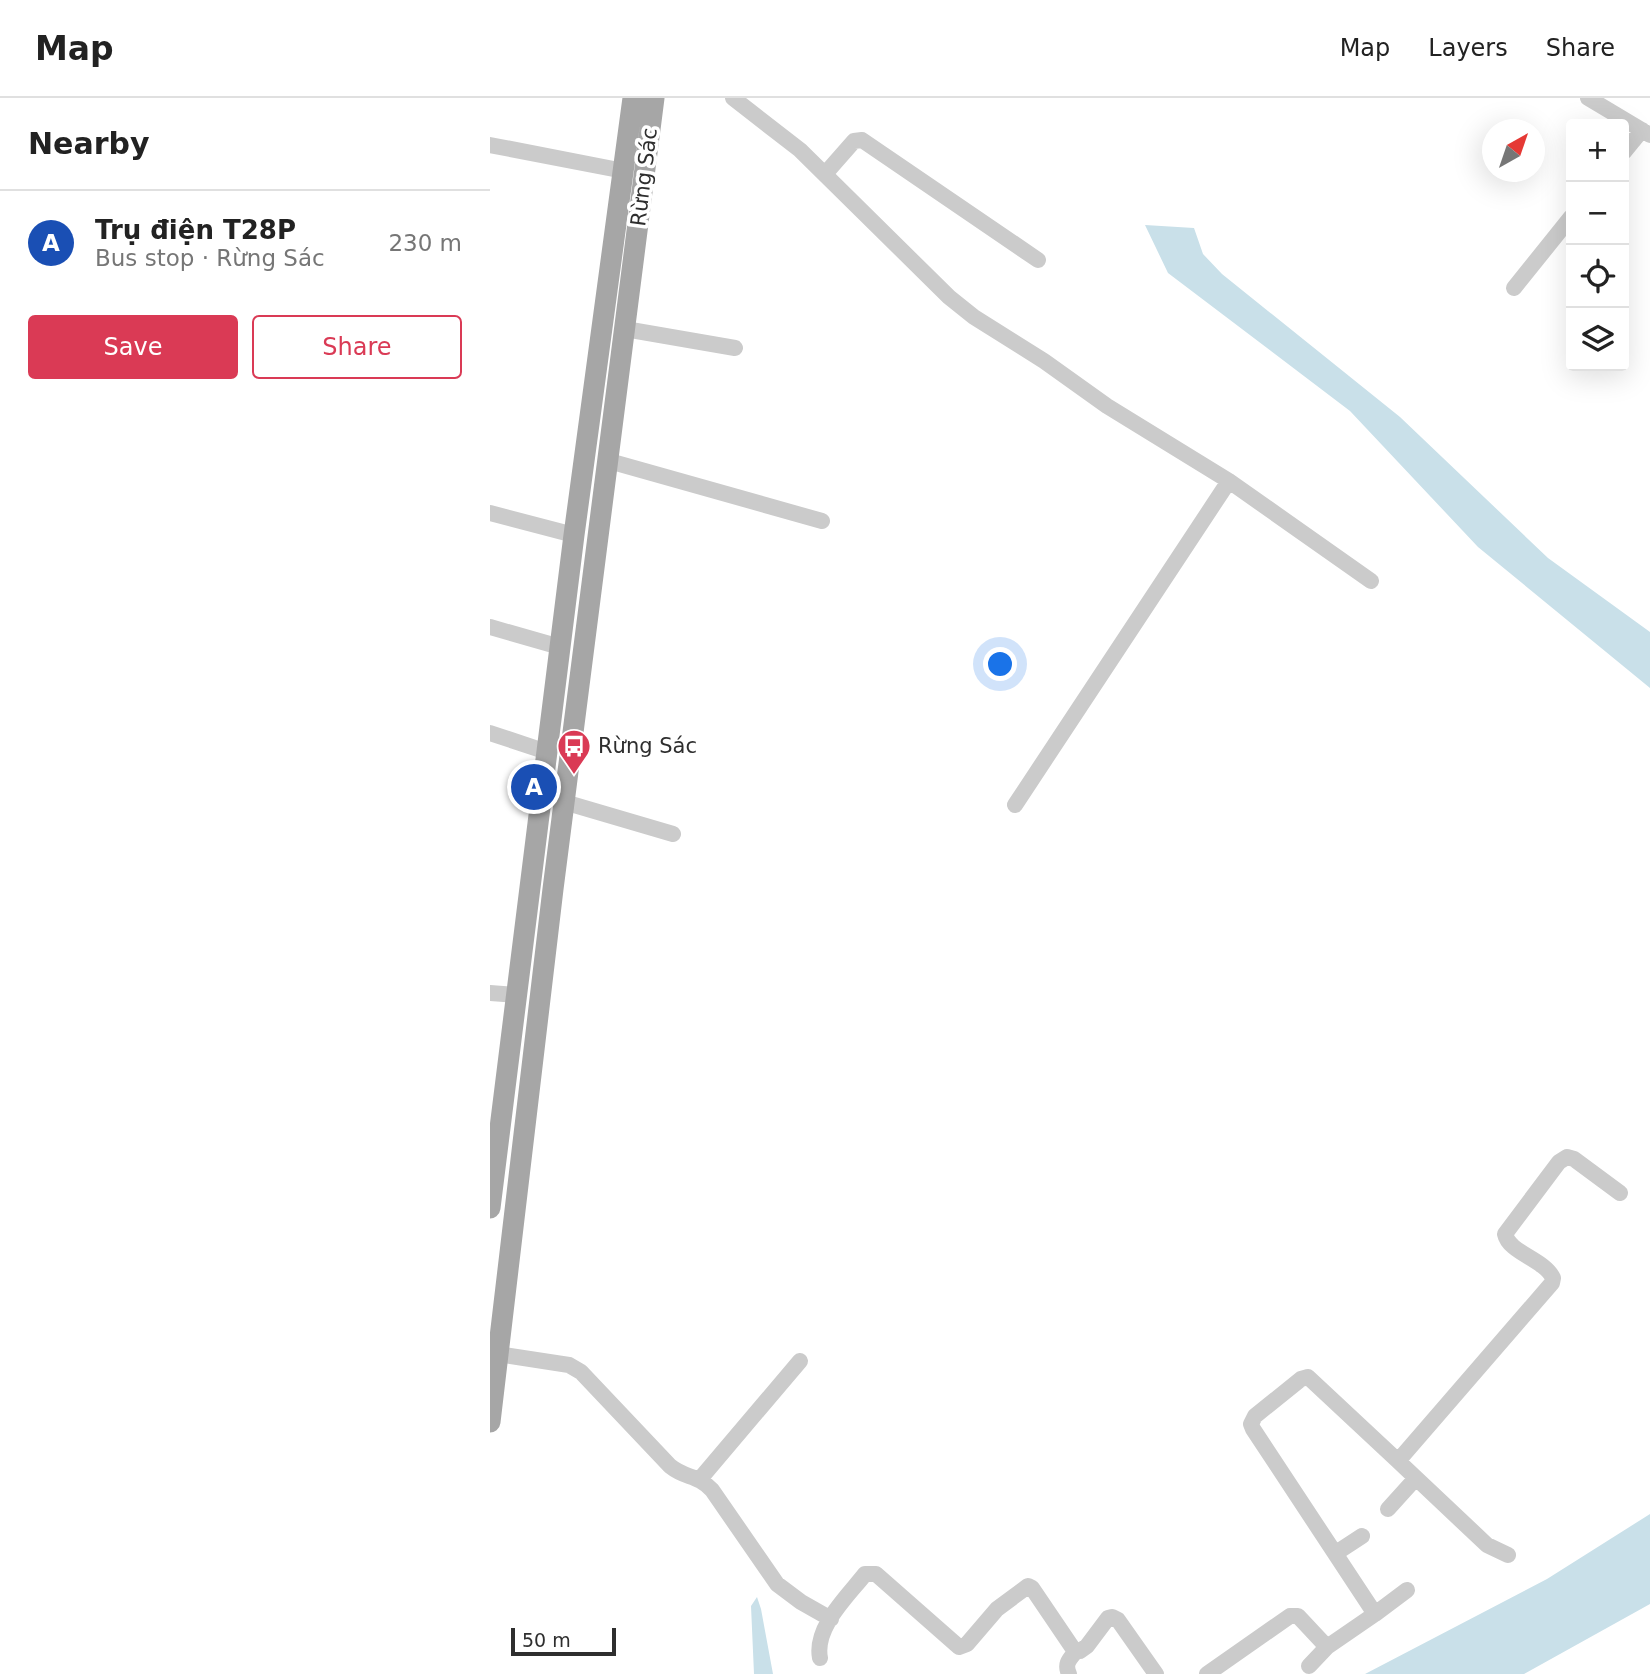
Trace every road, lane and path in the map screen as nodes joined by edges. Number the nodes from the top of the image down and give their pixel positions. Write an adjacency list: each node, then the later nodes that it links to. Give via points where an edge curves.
1 (633, 98): 8 (main road, Rừng Sác)
2 (654, 98): 12 (main road, Rừng Sác)
3 (733, 98): 9 (street, via 789,139)
4 (1588, 98): 5 (street)
5 (1646, 132): 7 (street)
6 (490, 145): 8 (street)
7 (1629, 147)
8 (624, 171): 12 (main road, Rừng Sác)
9 (824, 174): 11 (street, via 854,141 862,141); 17 (street, via 974,317)
10 (1566, 223): 13 (street)
11 (1038, 260)
12 (623, 261): 14 (main road, Rừng Sác); 20 (main road, Rừng Sác)
13 (1514, 288)
14 (625, 329): 15 (street); 16 (main road, Rừng Sác)
15 (735, 348)
16 (608, 460): 19 (street); 26 (main road, Rừng Sác)
17 (1229, 481): 21 (street); 27 (street)
18 (490, 513): 20 (street)
19 (822, 521)
20 (574, 535): 23 (main road, Rừng Sác)
21 (1371, 581)
22 (490, 627): 23 (street)
23 (560, 647): 25 (main road, Rừng Sác)
24 (490, 733): 25 (street)
25 (547, 751): 30 (main road, Rừng Sác)
26 (565, 802): 28 (street); 33 (main road, Rừng Sác)
27 (1015, 805)
28 (673, 834)
29 (490, 993): 30 (street)
30 (517, 995): 32 (main road, Rừng Sác)
31 (1620, 1193): 36 (street, via 1574,1159 1559,1162 1505,1234 1508,1242 1549,1270 1552,1283)
32 (490, 1209)
33 (498, 1354): 35 (main road, Rừng Sác); 38 (street, via 574,1367 670,1466)
34 (800, 1361): 38 (street)
35 (490, 1422)
36 (1398, 1461): 37 (street); 41 (street, via 1308,1377 1255,1416 1251,1424)
37 (1416, 1478): 39 (street); 42 (street, via 1486,1545)
38 (700, 1479): 45 (street, via 783,1590)
39 (1388, 1509)
40 (1362, 1536): 41 (street)
41 (1336, 1553): 44 (street)
42 (1508, 1555)
43 (1407, 1590): 44 (street)
44 (1375, 1614): 46 (street)
45 (831, 1619): 47 (street, via 871,1572 962,1647 997,1609 1028,1586); 48 (street, via 818,1647)
46 (1327, 1647): 49 (street); 52 (street, via 1292,1615)
47 (1077, 1650): 50 (street, via 1068,1662); 51 (street, via 1087,1646 1112,1617)
48 (820, 1658)
49 (1310, 1665)
50 (1069, 1674)
51 (1156, 1674)
52 (1208, 1674)

